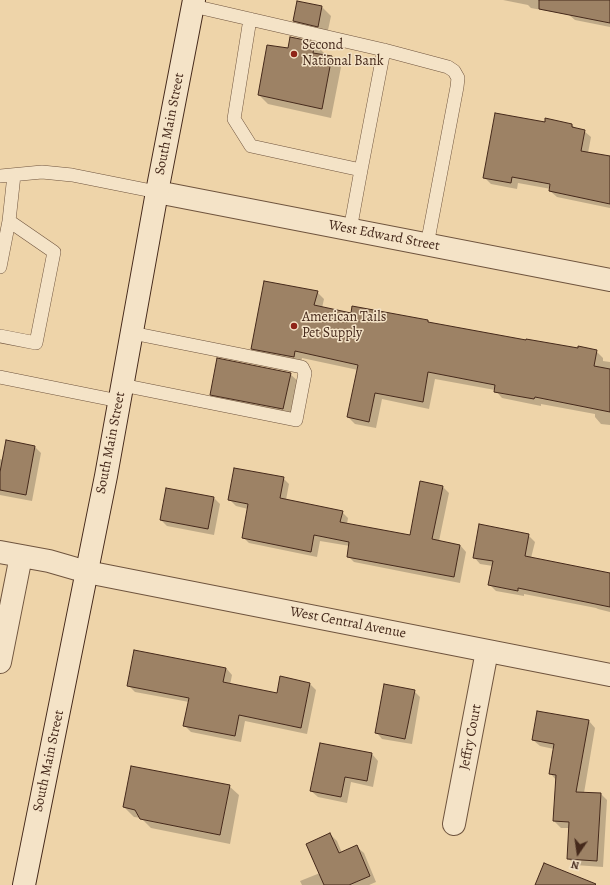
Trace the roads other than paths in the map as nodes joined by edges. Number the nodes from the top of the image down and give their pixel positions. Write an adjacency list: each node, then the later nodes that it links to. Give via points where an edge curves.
1 (193, 3): 2 (lane); 7 (street, South Main Street)
2 (250, 19): 3 (lane); 4 (lane, via 234,119 251,146)
3 (384, 50): 4 (lane); 10 (lane, via 448,67 458,78)
4 (361, 170): 9 (lane)
5 (14, 175): 6 (lane); 7 (lane, via 42,172); 8 (lane)
6 (0, 176)
7 (157, 192): 9 (street, West Edward Street); 13 (street, South Main Street)
8 (10, 220): 11 (lane); 14 (lane, via 54,252 36,343)
9 (350, 230): 10 (street, West Edward Street)
10 (427, 245): 12 (street, West Edward Street)
11 (0, 268)
12 (610, 280)
13 (132, 333): 16 (street, South Main Street); 16 (lane, via 302,367 305,373 304,381 296,420)
14 (0, 336)
15 (0, 377): 16 (lane)
16 (121, 393): 18 (street, South Main Street)
17 (10, 554): 18 (street, West Central Avenue, via 49,561); 20 (street)
18 (87, 572): 19 (street, West Central Avenue); 23 (street, South Main Street)
19 (488, 651): 21 (street, West Central Avenue); 22 (street, Jeffry Court)
20 (0, 662)
21 (610, 675)
22 (454, 824)
23 (24, 885)

